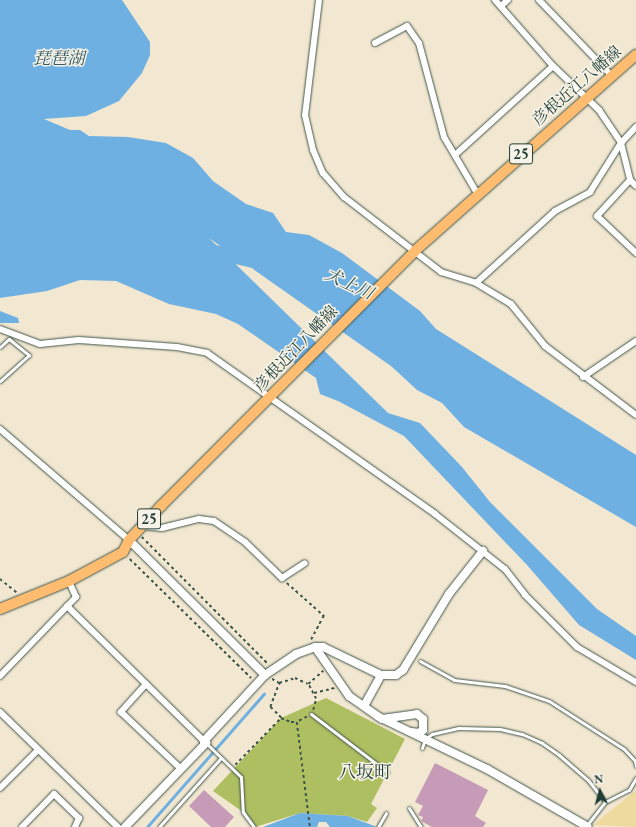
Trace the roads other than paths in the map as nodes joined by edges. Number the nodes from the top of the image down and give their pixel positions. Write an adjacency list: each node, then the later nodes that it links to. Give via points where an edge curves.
1 (319, 0): 17 (street, via 305,115 313,150 323,173 344,197)
2 (495, 0): 5 (street)
3 (508, 0): 5 (street)
4 (539, 0): 9 (street)
5 (501, 6): 8 (street)
6 (375, 43): 13 (street, via 407,26 419,43 444,136)
7 (636, 55): 9 (main road, 彦根近江八幡線 / 25)
8 (553, 66): 10 (street); 13 (street)
9 (612, 76): 10 (main road, 彦根近江八幡線 / 25)
10 (587, 97): 12 (street); 16 (main road, 彦根近江八幡線 / 25)
11 (636, 127): 12 (street)
12 (621, 143): 14 (street); 19 (street, via 590,192 555,211)
13 (455, 155): 16 (street)
14 (630, 180): 15 (street); 18 (street, via 597,216)
15 (636, 186)
16 (477, 193): 17 (main road, 彦根近江八幡線 / 25)
17 (412, 253): 19 (street, via 441,272); 25 (main road, 彦根近江八幡線 / 25)
18 (636, 253)
19 (476, 283): 23 (street, via 510,304 545,346)
20 (0, 329): 25 (street, via 40,344 79,340 177,347 207,353)
21 (636, 341): 23 (street)
22 (0, 347): 24 (lane, via 9,339 29,355)
23 (583, 377): 26 (street)
24 (0, 381)
25 (272, 395): 28 (main road, 彦根近江八幡線 / 25); 30 (street)
26 (635, 413)
27 (0, 429): 29 (street)
28 (140, 529): 29 (main road, 彦根近江八幡線 / 25); 31 (street, via 162,528 199,519 214,520 246,542 282,578)
29 (129, 540): 32 (main road, 彦根近江八幡線 / 25, via 123,552); 38 (street)
30 (482, 551): 37 (street, via 449,594 403,670 390,676); 40 (street, via 505,569 525,595 577,647)
31 (305, 563)
32 (69, 581): 33 (street, via 76,597); 34 (main road)
33 (67, 606): 39 (street); 41 (street)
34 (0, 609)
35 (311, 647): 37 (street, via 323,647); 38 (street); 42 (street, via 349,696)
36 (420, 661): 52 (lane, via 454,680 505,686 549,701 624,750 635,761)
37 (381, 674): 42 (street)
38 (265, 675): 48 (street)
39 (0, 676)
40 (636, 682)
41 (146, 684): 48 (street); 53 (street, via 121,712)
42 (364, 706): 45 (street)
43 (0, 712): 50 (street)
44 (311, 714): 54 (lane)
45 (382, 719): 46 (street); 46 (street, via 417,714 422,719 423,730 419,733)
46 (410, 732): 47 (street)
47 (425, 739): 49 (lane); 57 (lane, via 432,734 459,728 500,729 522,734 542,743 559,755 588,780); 68 (street, via 487,769)
48 (205, 742): 51 (lane); 53 (street)
49 (422, 748)
50 (38, 750): 56 (street); 62 (street)
51 (221, 758): 64 (lane); 65 (lane, via 241,777 243,812)
52 (636, 766)
53 (181, 769): 63 (street)
54 (387, 772)
55 (636, 778): 57 (lane, via 629,790)
56 (0, 788)
57 (605, 802): 68 (lane, via 594,813)
58 (409, 808): 67 (lane)
59 (386, 813): 66 (lane)
60 (22, 827): 61 (street, via 54,794 79,818)
61 (75, 827)
62 (118, 827)
63 (125, 827)
64 (159, 827)
65 (254, 827)
66 (378, 827)
67 (421, 827)
68 (587, 827)

